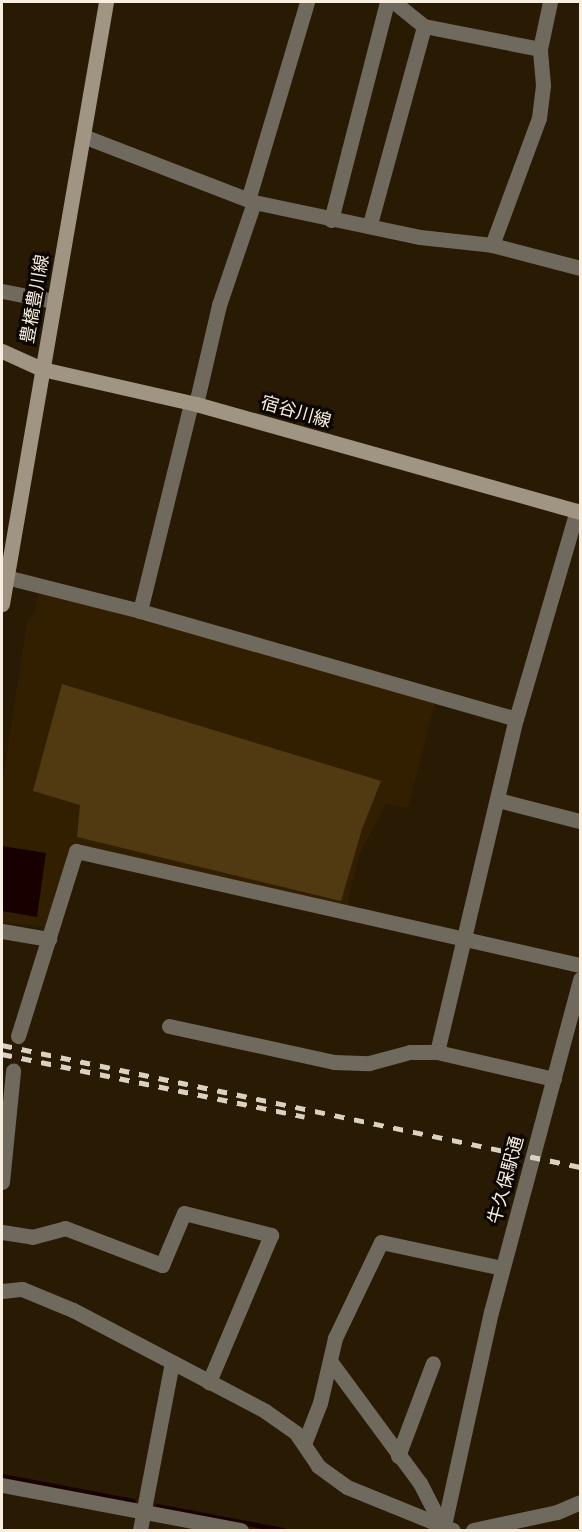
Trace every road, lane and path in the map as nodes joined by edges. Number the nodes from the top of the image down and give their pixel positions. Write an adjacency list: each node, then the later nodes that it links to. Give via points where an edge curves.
1 (106, 2): 8 (main road, 豊橋豊川線)
2 (307, 2): 9 (street)
3 (387, 2): 10 (street)
4 (393, 2): 6 (street)
5 (549, 2): 7 (street)
6 (424, 26): 7 (street); 11 (street)
7 (540, 49): 12 (street, via 543,85 539,118)
8 (83, 136): 9 (street); 15 (main road, 豊橋豊川線)
9 (251, 201): 10 (street); 18 (street)
10 (331, 220): 11 (street)
11 (369, 224): 12 (street, via 420,237)
12 (492, 245): 13 (street)
13 (580, 268)
14 (2, 291): 15 (street)
15 (54, 301): 17 (main road, 豊橋豊川線)
16 (2, 351): 17 (main road, 宿谷川線)
17 (42, 369): 18 (main road, 宿谷川線); 20 (main road, 豊橋豊川線)
18 (193, 404): 19 (main road, 宿谷川線); 22 (street)
19 (579, 512): 23 (street)
20 (4, 577): 21 (main road, 豊橋豊川線); 22 (street)
21 (2, 604)
22 (140, 611): 23 (street)
23 (516, 719): 24 (street)
24 (498, 800): 25 (street); 27 (street)
25 (580, 821)
26 (2, 931): 28 (street)
27 (463, 938): 28 (street, via 76,851); 29 (street); 33 (street)
28 (49, 939): 32 (street)
29 (580, 965)
30 (580, 979): 35 (street, 牛久保駅通)
31 (169, 1026): 33 (street, via 333,1062 369,1063 410,1052)
32 (18, 1036)
33 (438, 1052): 35 (street)
34 (14, 1071): 36 (street)
35 (554, 1079): 38 (street, 牛久保駅通)
36 (2, 1182)
37 (2, 1232): 43 (street, via 32,1237 65,1228 162,1265 184,1213 271,1235)
38 (502, 1268): 40 (street, via 381,1242 335,1338); 51 (street, 牛久保駅通, via 472,1391)
39 (2, 1291): 41 (street, via 21,1289 74,1310)
40 (330, 1361): 44 (street); 45 (street)
41 (172, 1362): 43 (street); 48 (street)
42 (433, 1363): 45 (street)
43 (209, 1382): 44 (street, via 265,1411 296,1433)
44 (304, 1444): 51 (street, via 322,1470 347,1487 418,1514)
45 (398, 1455): 51 (street, via 420,1483)
46 (2, 1485): 48 (street)
47 (580, 1502): 52 (street, via 557,1512)
48 (143, 1512): 49 (street); 50 (street)
49 (140, 1530)
50 (241, 1530)
51 (446, 1530)
52 (473, 1530)

